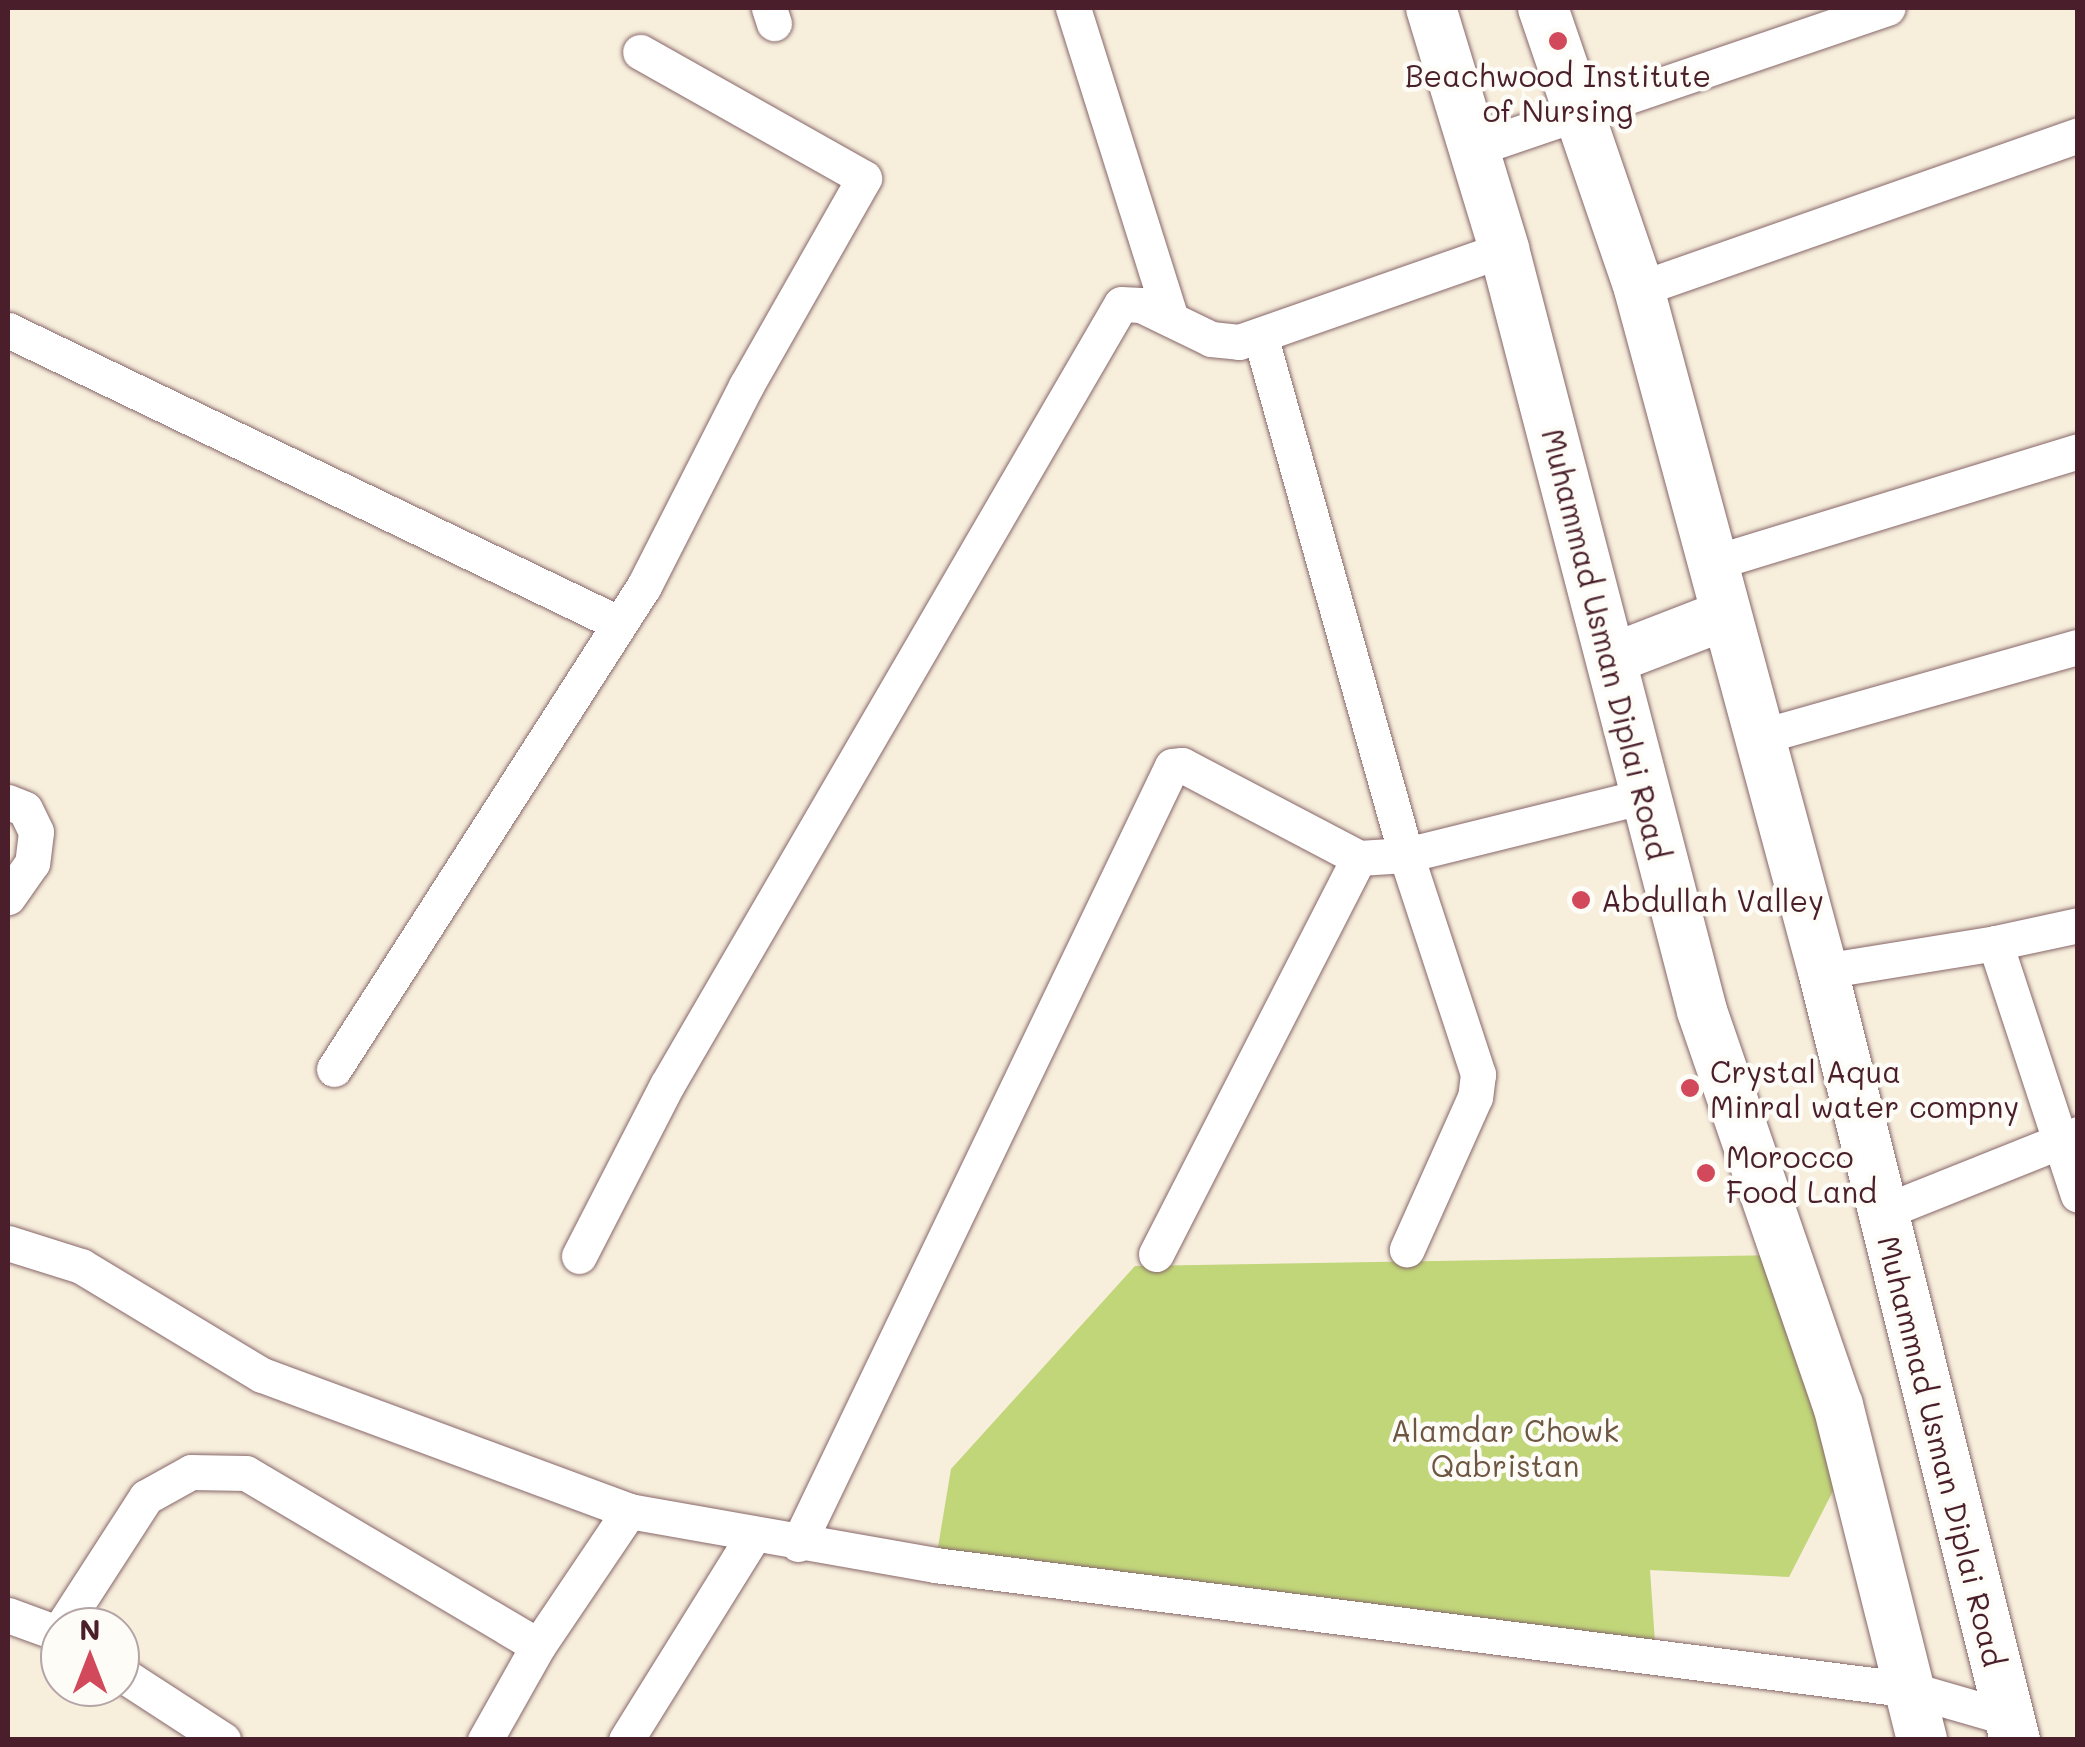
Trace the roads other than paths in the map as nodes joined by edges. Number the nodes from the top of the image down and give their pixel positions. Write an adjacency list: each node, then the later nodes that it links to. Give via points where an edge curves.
1 (1073, 8): 12 (street)
2 (1431, 8): 9 (street, Muhammad Usman Diplai Road)
3 (1543, 8): 7 (street, Muhammad Usman Diplai Road)
4 (1888, 8): 5 (street)
5 (1849, 14): 7 (street)
6 (640, 52): 18 (street, via 864,178)
7 (1576, 115): 9 (street); 11 (street, Muhammad Usman Diplai Road)
8 (2078, 135): 11 (street)
9 (1473, 149): 10 (street, Muhammad Usman Diplai Road)
10 (1504, 249): 14 (street); 20 (street, Muhammad Usman Diplai Road)
11 (1639, 289): 16 (street, Muhammad Usman Diplai Road)
12 (1170, 319): 14 (street, via 1226,344); 37 (street, via 1121,304 1110,316 667,1085)
13 (8, 330): 18 (street)
14 (1260, 335): 24 (street)
15 (2078, 451): 16 (street)
16 (1709, 564): 17 (street, Muhammad Usman Diplai Road)
17 (1723, 616): 20 (street); 21 (street, Muhammad Usman Diplai Road)
18 (618, 623): 30 (street)
19 (2078, 647): 21 (street)
20 (1614, 658): 22 (street, Muhammad Usman Diplai Road)
21 (1759, 737): 29 (street, Muhammad Usman Diplai Road)
22 (1644, 796): 24 (street); 46 (street, Muhammad Usman Diplai Road, via 1702,1011 1838,1405)
23 (8, 802): 26 (street, via 25,808 36,832 32,862)
24 (1406, 855): 25 (street); 35 (street, via 1478,1074 1475,1098)
25 (1359, 858): 36 (street); 40 (street, via 1182,765 1167,772)
26 (8, 897)
27 (2078, 925): 28 (street)
28 (1995, 943): 29 (street); 31 (street)
29 (1823, 970): 33 (street, Muhammad Usman Diplai Road)
30 (334, 1069)
31 (2070, 1136): 32 (street); 33 (street)
32 (2078, 1194)
33 (1882, 1212): 47 (street, Muhammad Usman Diplai Road)
34 (8, 1243): 38 (street, via 82,1266 262,1375)
35 (1407, 1249)
36 (1156, 1254)
37 (579, 1256)
38 (629, 1511): 39 (street); 44 (street)
39 (753, 1536): 40 (street); 50 (street)
40 (798, 1544): 46 (street)
41 (75, 1607): 44 (street, via 146,1497 191,1472 246,1473)
42 (8, 1616): 43 (street)
43 (40, 1625)
44 (538, 1646): 49 (street)
45 (140, 1686): 48 (street)
46 (1912, 1690): 47 (street); 51 (street, Muhammad Usman Diplai Road)
47 (2012, 1729)
48 (223, 1740)
49 (486, 1740)
50 (626, 1740)
51 (1922, 1740)

